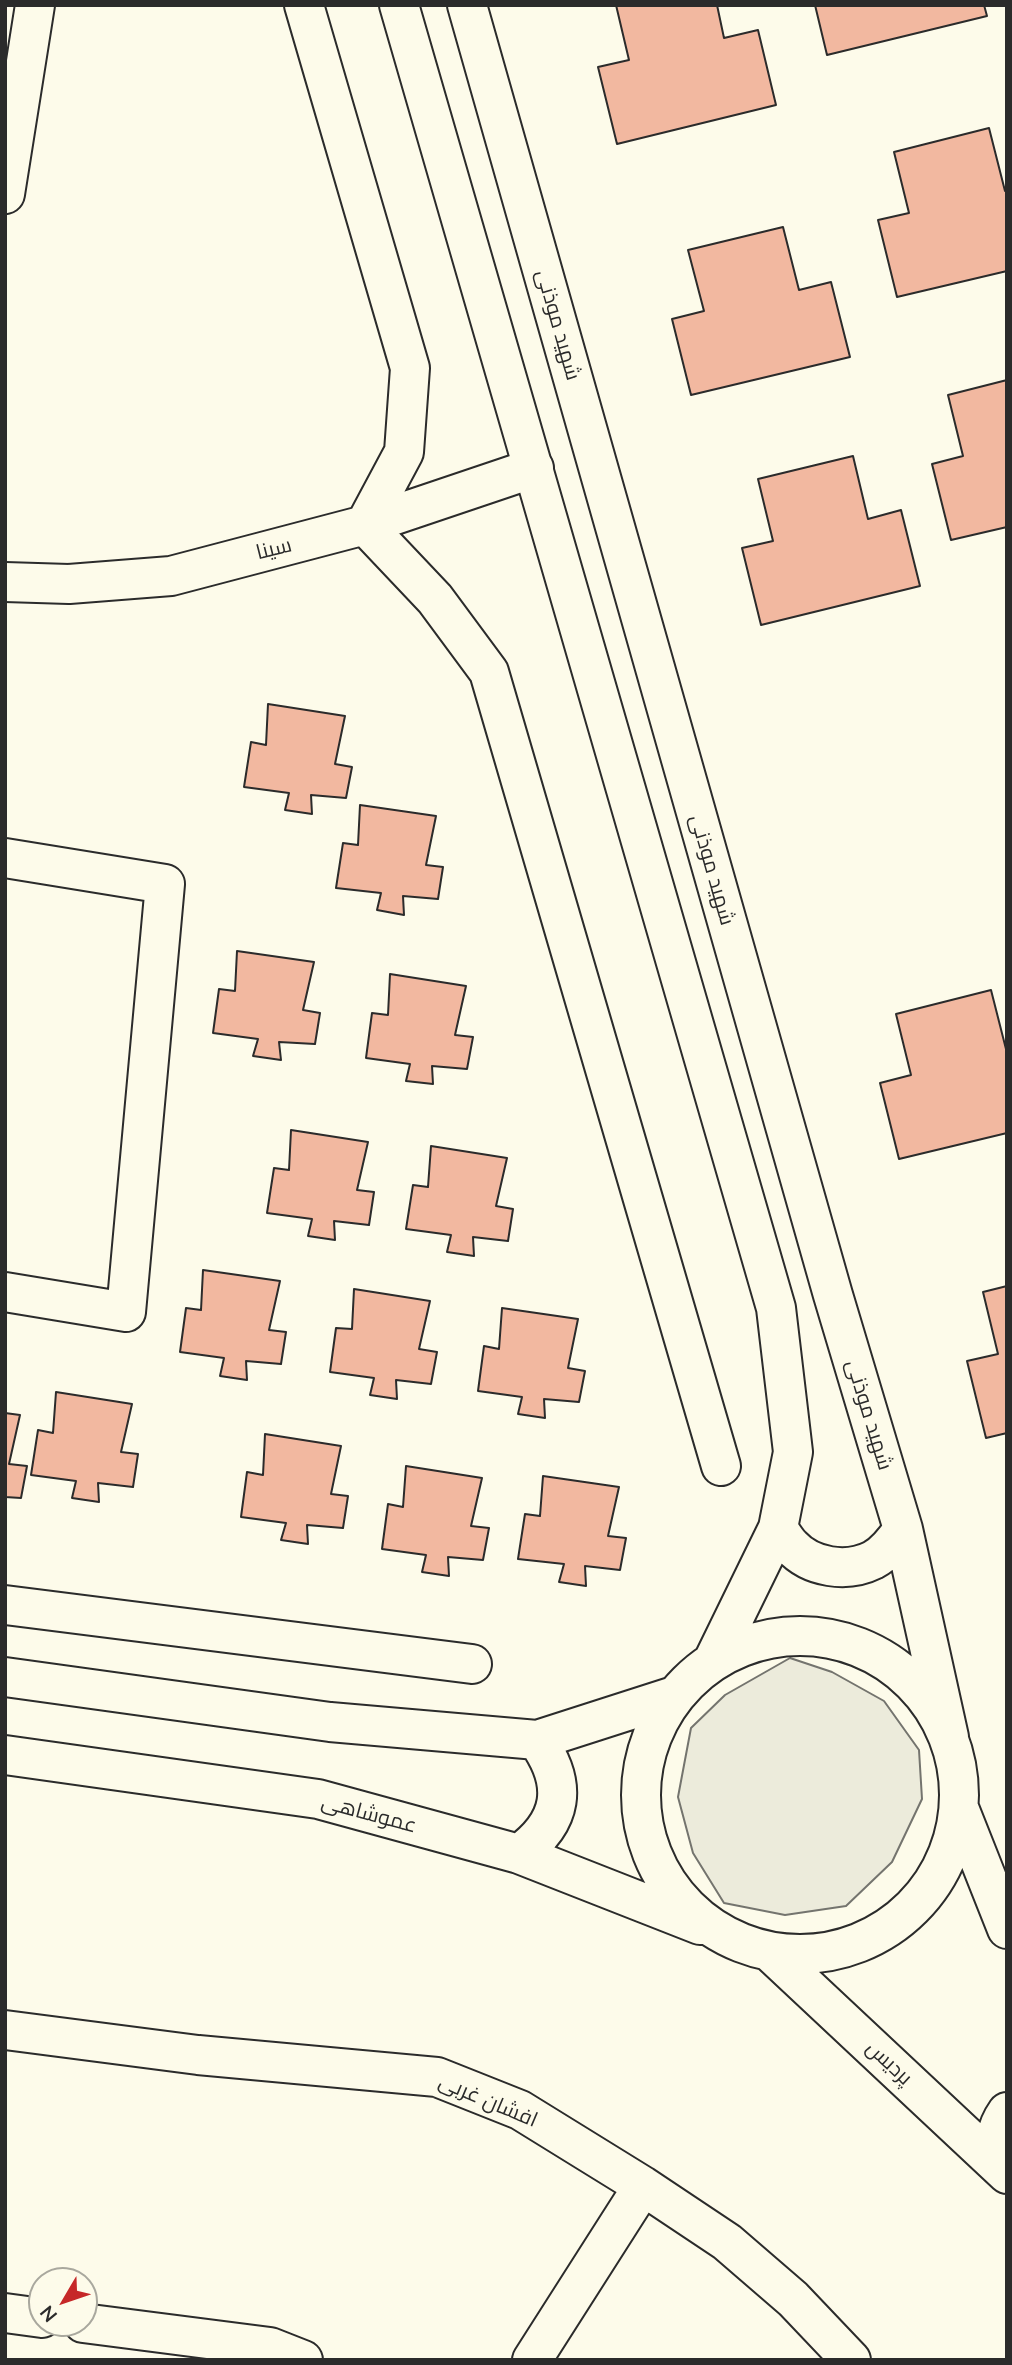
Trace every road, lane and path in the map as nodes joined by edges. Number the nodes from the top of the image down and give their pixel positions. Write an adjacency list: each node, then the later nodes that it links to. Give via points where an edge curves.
1 (35, 5): 5 (main road)
2 (304, 5): 7 (main road, via 411,368 404,452)
3 (399, 5): 6 (main road)
4 (467, 5): 13 (main road, شهید موذنی, via 833,1295)
5 (5, 194)
6 (534, 468): 7 (main road, سینا); 12 (main road, via 776,1308 793,1452)
7 (365, 525): 8 (main road, سینا, via 171,576 69,584); 11 (main road, via 435,599 489,672)
8 (5, 582)
9 (5, 858): 10 (main road, via 165,884 126,1312)
10 (5, 1292)
11 (721, 1466)
12 (778, 1528): 13 (main road, via 809,1560 830,1567 852,1567 873,1560); 15 (main road)
13 (904, 1529): 19 (main road, شهید موذنی)
14 (5, 1605): 16 (main road)
15 (714, 1659): 18 (main road); 19 (main road, via 757,1640 804,1635 850,1643 891,1664 926,1696)
16 (472, 1664)
17 (5, 1676): 20 (main road, via 330,1722)
18 (674, 1696): 20 (main road); 25 (main road, via 648,1743 642,1810 650,1850 677,1897)
19 (949, 1737): 22 (main road, via 958,1772)
20 (537, 1740): 23 (main road, via 550,1758 556,1802 550,1823)
21 (5, 1755): 23 (main road, عموشاهی, via 318,1800)
22 (959, 1808): 24 (main road); 26 (main road, via 946,1860 917,1904 874,1937 824,1954)
23 (519, 1854): 25 (main road, عموشاهی)
24 (1007, 1929)
25 (719, 1933): 26 (main road, عموشاهی)
26 (770, 1952): 29 (main road, پردیس)
27 (5, 2030): 30 (main road, افشان غربی, via 198,2055 438,2077 520,2110)
28 (1007, 2112): 29 (main road, via 994,2146)
29 (1002, 2169)
30 (643, 2186): 35 (main road); 36 (main road, افشان غربی, via 727,2242 793,2299)
31 (5, 2313): 32 (main road)
32 (28, 2316)
33 (98, 2325): 34 (main road, via 270,2347)
34 (303, 2360)
35 (532, 2360)
36 (851, 2360)

